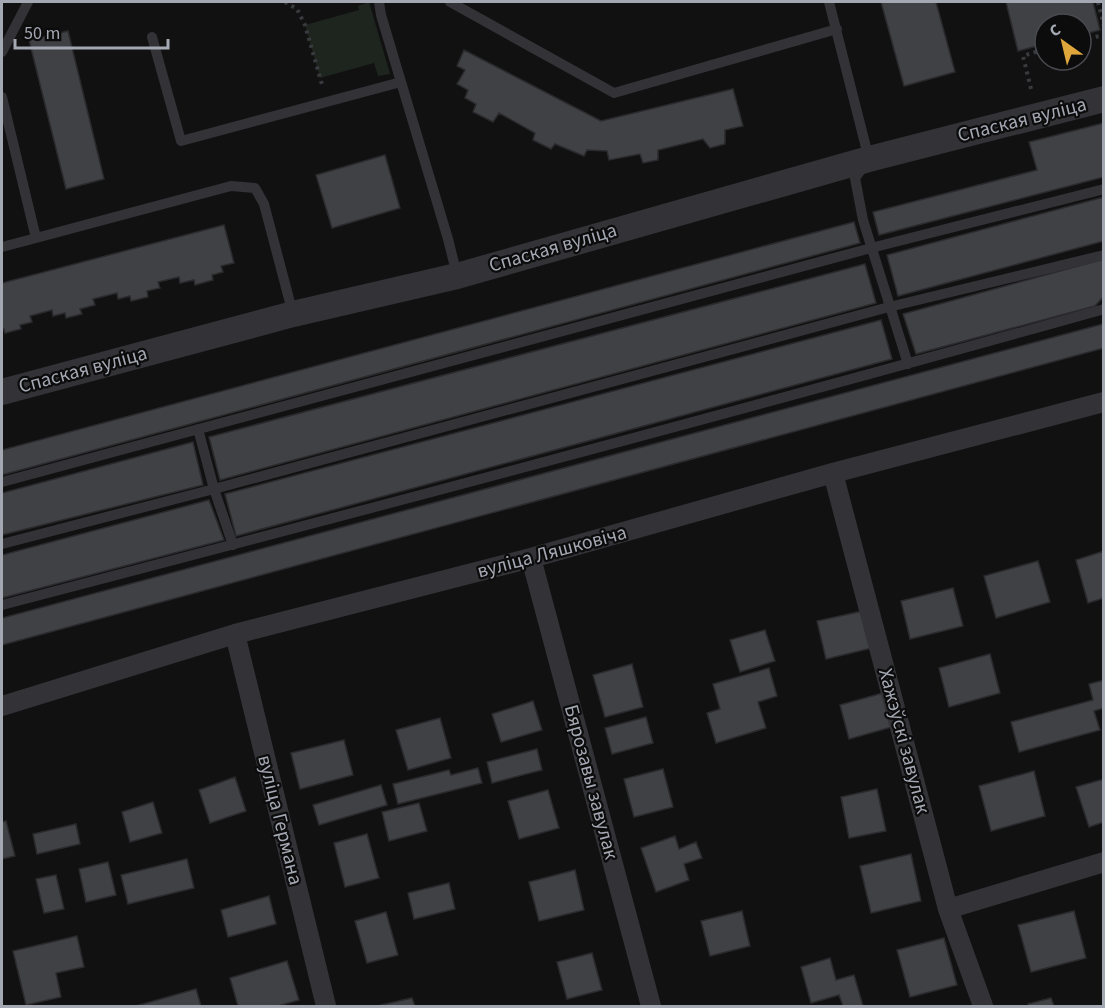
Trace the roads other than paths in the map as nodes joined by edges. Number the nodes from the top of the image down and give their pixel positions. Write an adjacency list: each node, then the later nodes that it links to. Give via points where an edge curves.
1 (28, 2): 7 (lane)
2 (379, 2): 8 (lane)
3 (450, 2): 5 (lane, via 614,93)
4 (829, 2): 5 (lane)
5 (837, 29): 11 (lane)
6 (152, 37): 8 (lane, via 182,141)
7 (2, 51)
8 (401, 82): 17 (lane)
9 (2, 97): 13 (lane)
10 (1104, 99): 11 (street, Спаская вуліца)
11 (870, 159): 15 (lane, via 855,178); 17 (street, Спаская вуліца)
12 (1104, 189): 15 (lane)
13 (36, 238): 14 (lane); 20 (lane, via 231,186 255,188 264,204)
14 (2, 247)
15 (871, 248): 18 (lane); 24 (lane)
16 (1104, 255): 18 (lane)
17 (457, 276): 20 (street, Спаская вуліца)
18 (889, 307): 21 (lane); 27 (lane)
19 (1104, 309): 21 (lane)
20 (293, 314): 22 (street, Спаская вуліца)
21 (908, 364): 29 (lane)
22 (2, 392)
23 (1104, 402): 25 (street, вуліца Ляшковіча)
24 (198, 429): 26 (lane); 27 (lane)
25 (833, 474): 30 (street, вуліца Ляшковіча); 35 (street, Хажэўскі завулак)
26 (2, 483)
27 (214, 489): 28 (lane); 29 (lane)
28 (2, 544)
29 (232, 545): 31 (lane)
30 (531, 558): 32 (street, вуліца Ляшковіча); 37 (street, Бярозавы завулак)
31 (2, 605)
32 (235, 634): 33 (street, вуліца Ляшковіча); 36 (street, вуліца Германа)
33 (2, 706)
34 (1104, 862): 35 (street)
35 (948, 909): 38 (street, Хажэўскі завулак)
36 (326, 1006)
37 (651, 1006)
38 (983, 1006)

